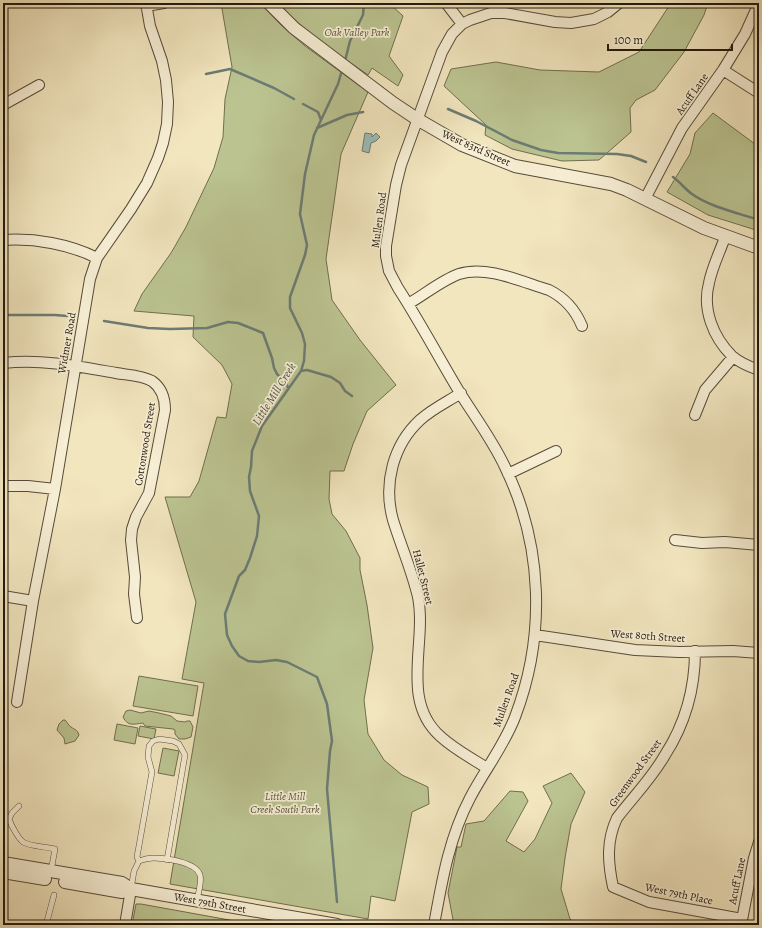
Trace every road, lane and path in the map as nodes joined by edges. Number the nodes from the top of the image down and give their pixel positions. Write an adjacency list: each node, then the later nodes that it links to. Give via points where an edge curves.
1 (164, 3): 6 (street)
2 (269, 3): 12 (street, West 83rd Street, via 294,28)
3 (446, 3): 7 (street)
4 (619, 3): 7 (street, Mullen Road, via 601,16 578,23 491,13)
5 (759, 3): 8 (street, Acuff Lane)
6 (146, 4): 17 (street, Widmer Road, via 166,80 167,124 158,158 143,190)
7 (462, 24): 12 (street, Mullen Road, via 446,44)
8 (724, 70): 10 (street); 13 (street, Acuff Lane, via 682,128)
9 (39, 85): 11 (street)
10 (759, 93)
11 (3, 105)
12 (417, 119): 13 (street, West 83rd Street, via 462,144 515,166 611,184); 18 (street, Mullen Road, via 396,185 386,246 389,271)
13 (645, 199): 14 (street, West 83rd Street)
14 (725, 236): 16 (street, West 83rd Street); 20 (street, via 708,284 707,302 714,330)
15 (3, 240): 17 (street, via 51,243)
16 (759, 248)
17 (97, 258): 22 (street, Widmer Road, via 90,279)
18 (408, 304): 19 (street, via 458,275 484,271 559,295 570,305); 24 (street, Mullen Road)
19 (582, 326)
20 (733, 357): 23 (street); 25 (street, via 705,390)
21 (3, 363): 22 (street, via 38,361)
22 (75, 365): 29 (street, Widmer Road); 34 (street, Cottonwood Street, via 152,381 160,389 165,401 149,493 136,517 132,535 134,603)
23 (759, 370)
24 (461, 393): 27 (street, Mullen Road); 39 (street, Hallet Street, via 427,414 408,433 395,457 389,492 390,508 418,598 420,622 417,678 420,703 425,716 439,735)
25 (695, 415)
26 (556, 451): 27 (street)
27 (508, 474): 35 (street, Mullen Road, via 524,518 531,548 536,578)
28 (3, 486): 29 (street)
29 (55, 489): 33 (street, Widmer Road)
30 (675, 540): 31 (street)
31 (759, 545)
32 (3, 596): 33 (street)
33 (33, 601): 38 (street, Widmer Road)
34 (137, 618)
35 (535, 635): 36 (street, West 80th Street, via 635,650); 39 (street, Mullen Road, via 525,690 502,744)
36 (695, 651): 37 (street, West 80th Street); 47 (street, Greenwood Street, via 692,686 677,734 665,755 612,828 609,841 609,869)
37 (759, 653)
38 (17, 702)
39 (487, 768): 55 (street, Mullen Road, via 457,827 449,851)
40 (20, 806): 46 (lane, via 10,816 11,824 22,842 55,849)
41 (759, 842): 51 (street, Acuff Lane)
42 (167, 860): 43 (lane, via 154,858); 43 (lane, via 185,754 173,740 159,739 153,741 148,751 152,772 137,857); 50 (lane, via 187,864 200,875)
43 (139, 861): 48 (lane)
44 (3, 863): 46 (street, West 79th Street)
45 (3, 872): 48 (street, West 79th Street, via 122,892)
46 (51, 872): 48 (street, West 79th Street, via 122,883)
47 (614, 887): 51 (street, West 79th Place, via 649,902)
48 (131, 889): 50 (street, West 79th Street); 53 (street)
49 (54, 895): 52 (lane)
50 (197, 900): 54 (street, West 79th Street)
51 (741, 922)
52 (46, 925)
53 (125, 925)
54 (336, 925)
55 (434, 925)

